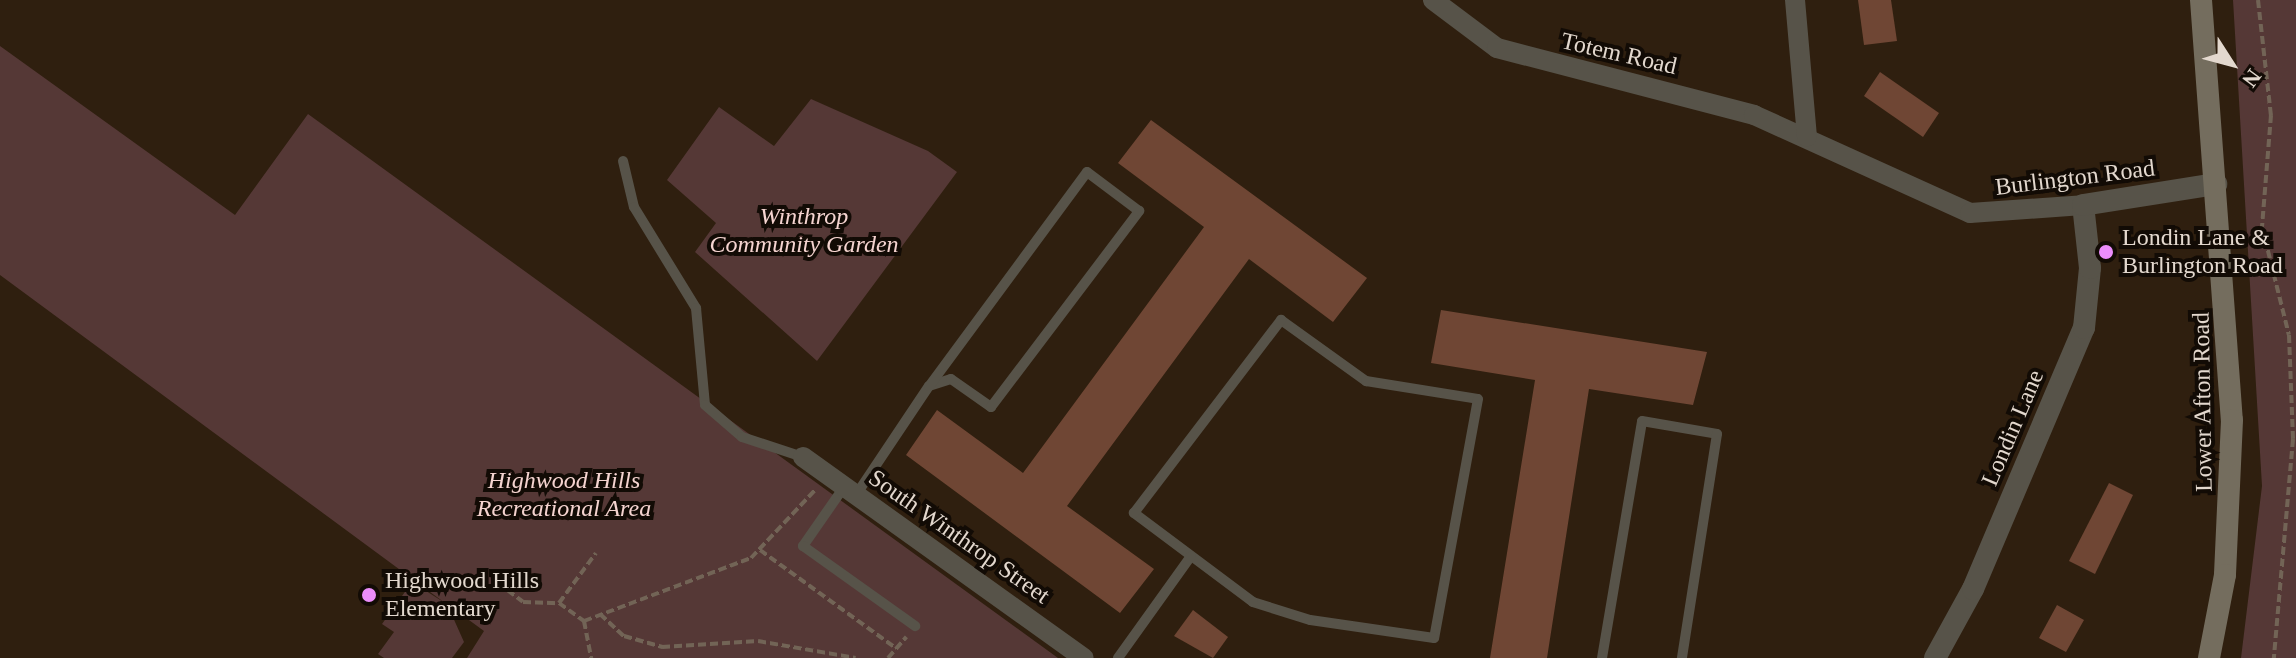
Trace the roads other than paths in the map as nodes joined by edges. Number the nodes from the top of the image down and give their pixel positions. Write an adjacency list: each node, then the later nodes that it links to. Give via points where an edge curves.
1 (1433, 0): 4 (street, Totem Road, via 1497,48 1704,100)
2 (1795, 0): 4 (street)
3 (2201, 0): 6 (main road, Lower Afton Road)
4 (1807, 136): 7 (street, Burlington Road, via 1904,189 1970,213)
5 (623, 161): 9 (lane, via 634,207 696,308 705,405 742,437)
6 (2216, 184): 7 (street, Burlington Road); 18 (main road, Lower Afton Road, via 2230,323 2233,486)
7 (2083, 205): 17 (street, Londin Lane, via 2090,268 2084,328 1973,589)
8 (929, 386): 8 (lane, via 951,379 991,407 1139,211 1087,172); 10 (lane)
9 (803, 457): 10 (street, South Winthrop Street)
10 (843, 486): 12 (lane, via 803,546); 13 (street, South Winthrop Street)
11 (1191, 556): 11 (lane, via 1134,513 1281,320 1366,381 1478,399 1434,638 1310,620 1253,602); 14 (lane)
12 (915, 626)
13 (1084, 658)
14 (1118, 658)
15 (1602, 658): 16 (lane, via 1642,421 1717,434)
16 (1682, 658)
17 (1935, 658)
18 (2209, 658)

